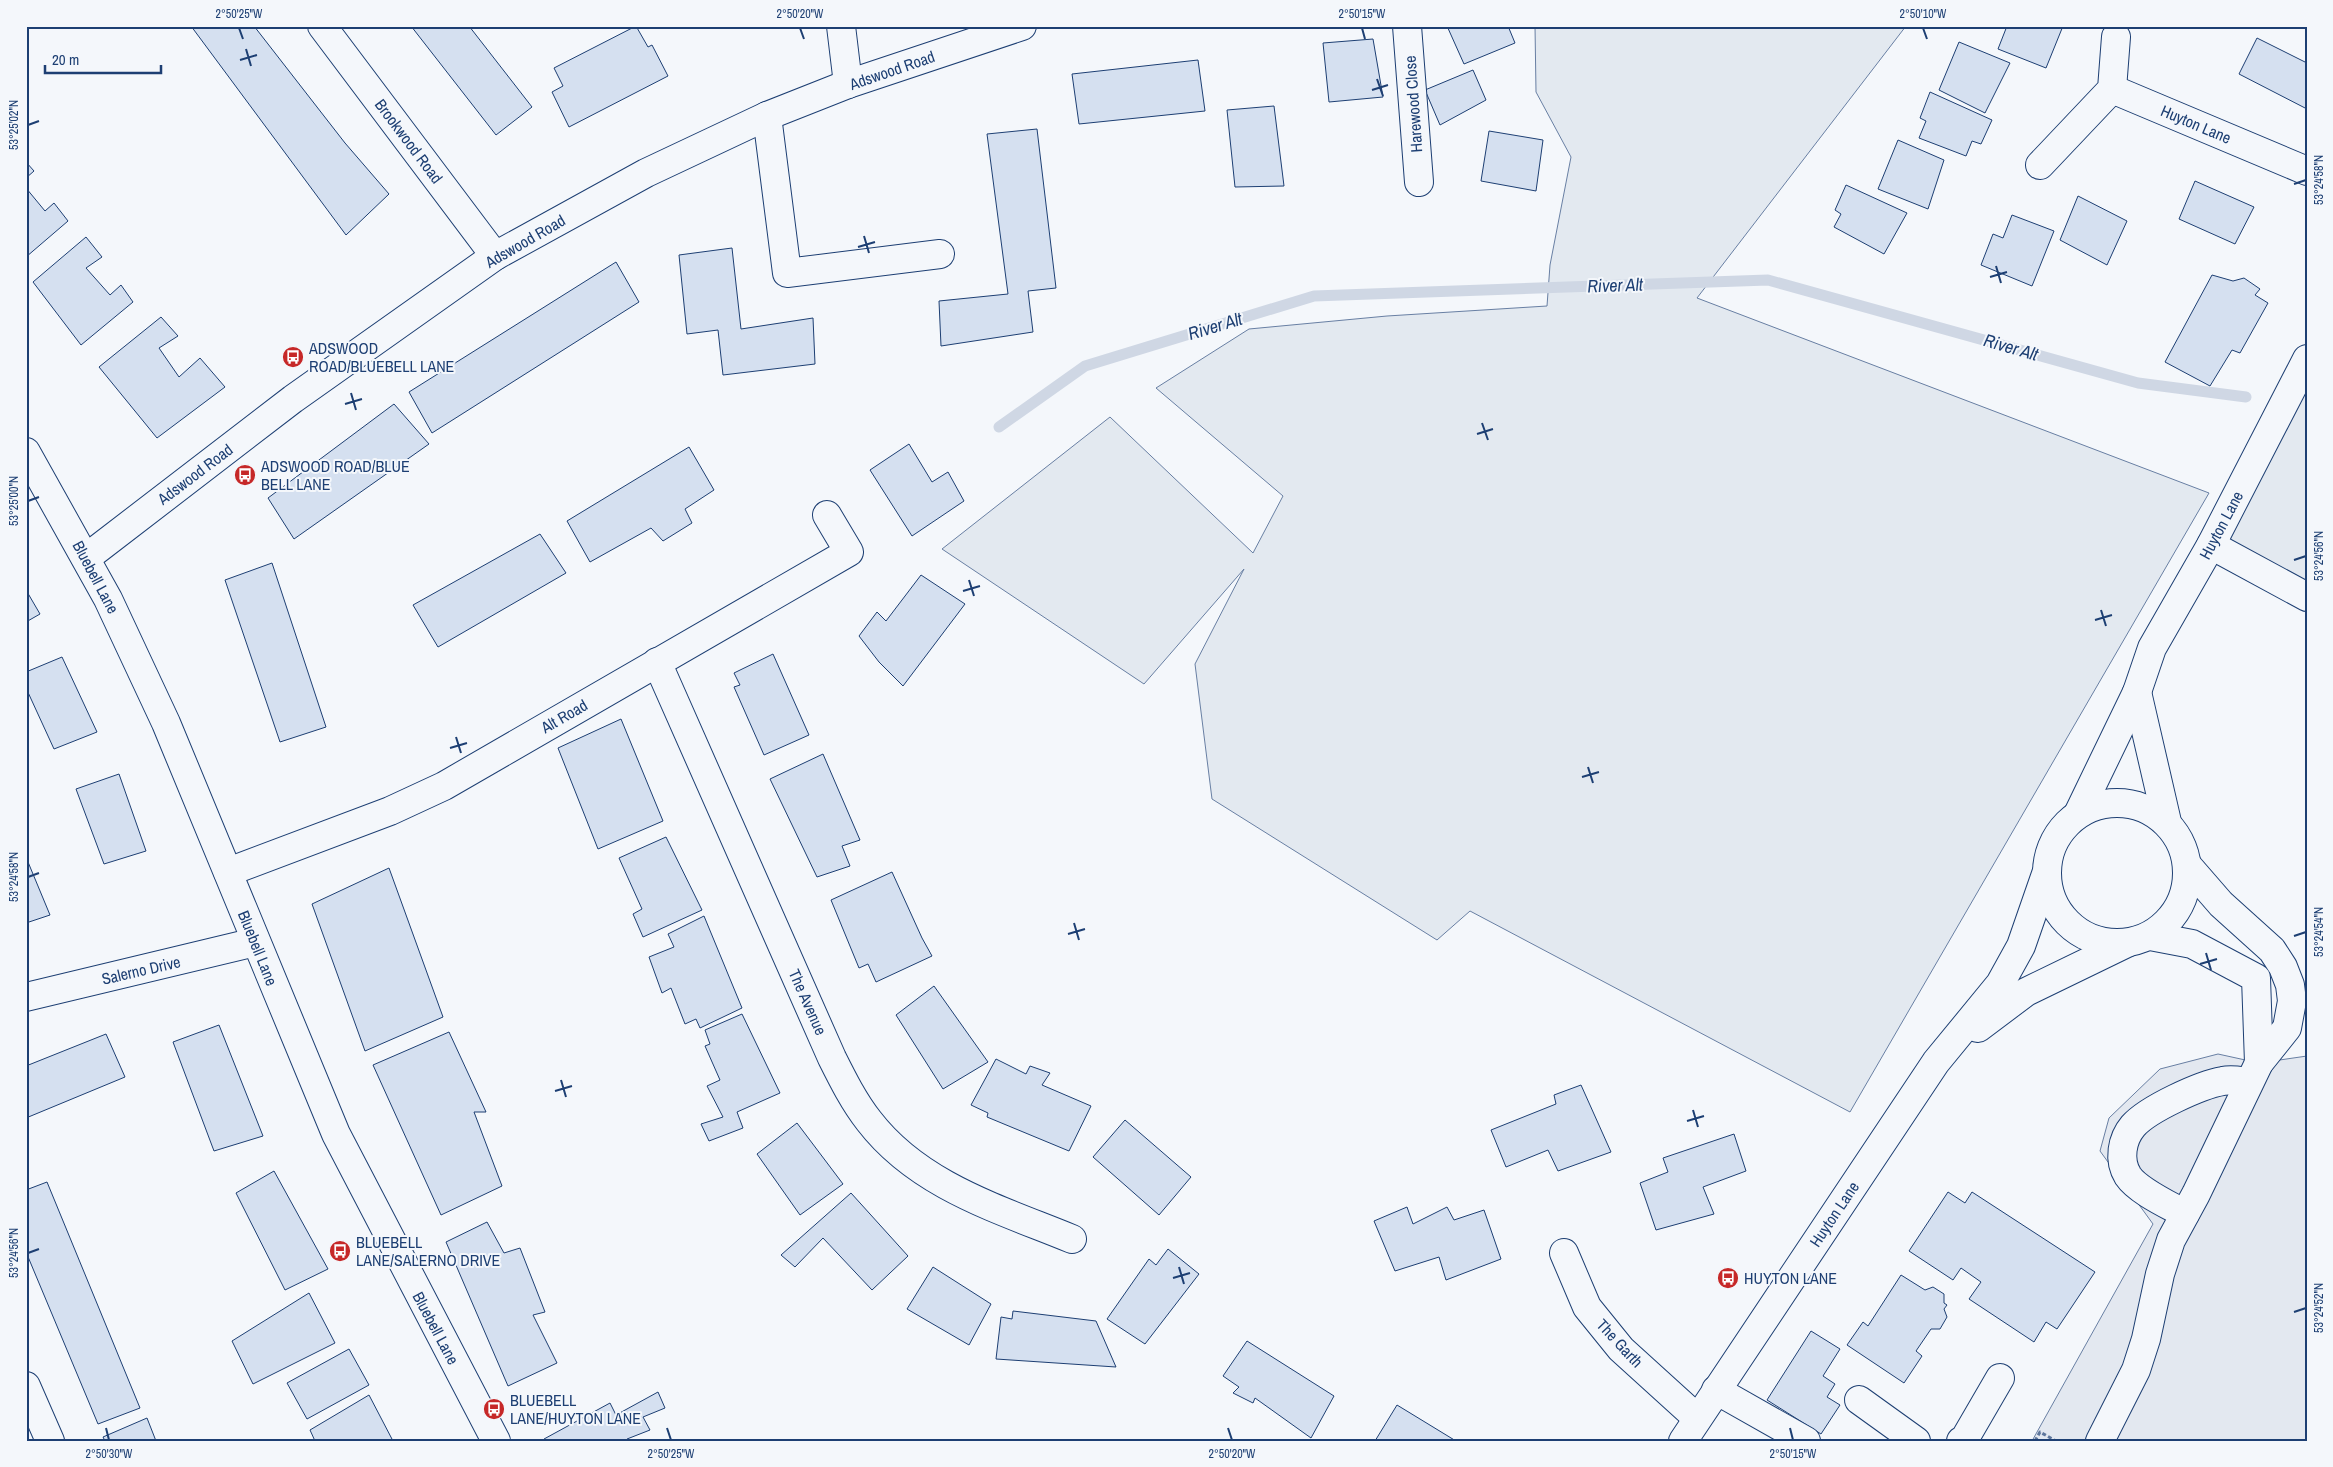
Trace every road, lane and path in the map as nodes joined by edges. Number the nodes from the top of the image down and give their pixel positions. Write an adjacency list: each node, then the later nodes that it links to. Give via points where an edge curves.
1 (322, 26): 13 (street, Brookwood Road)
2 (841, 26): 6 (street)
3 (1022, 26): 6 (street, Adswood Road)
4 (1407, 26): 11 (street, Harewood Close)
5 (2116, 37): 7 (street)
6 (848, 84): 8 (street, Adswood Road)
7 (2112, 89): 9 (street); 10 (street, Huyton Lane)
8 (767, 116): 12 (street, via 787,273); 13 (street, Adswood Road, via 646,173)
9 (2040, 165)
10 (2307, 171)
11 (1419, 182)
12 (940, 254)
13 (495, 256): 18 (street, Adswood Road, via 293,399)
14 (2307, 359): 17 (street, Huyton Lane)
15 (26, 452): 18 (street, Bluebell Lane)
16 (827, 515): 20 (street, Alt Road, via 849,552)
17 (2211, 545): 19 (street); 21 (street, Huyton Lane, via 2152,648)
18 (86, 558): 25 (street, Bluebell Lane, via 130,644)
19 (2307, 597)
20 (657, 662): 25 (street, Alt Road, via 418,800); 33 (street, The Avenue, via 832,1058 870,1122 906,1158 948,1188)
21 (2138, 692): 22 (street, Huyton Lane); 23 (street)
22 (2078, 814): 23 (street, via 2100,805 2124,803 2147,809); 26 (street, via 2061,830 2050,851)
23 (2167, 822): 24 (street, via 2181,842)
24 (2188, 866): 27 (street, via 2187,887 2180,907 2167,924); 31 (street, via 2221,904 2272,950 2290,985 2292,1001 2287,1028)
25 (228, 872): 28 (street, Bluebell Lane)
26 (2046, 874): 27 (street, via 2051,897 2062,918 2080,934 2103,943); 30 (street, Huyton Lane, via 2021,946 2000,984)
27 (2138, 940): 30 (street, Huyton Lane, via 2026,992); 31 (street, via 2192,944 2256,978)
28 (256, 942): 29 (street, Salerno Drive); 42 (street, Bluebell Lane, via 336,1134)
29 (26, 997)
30 (1936, 1062): 37 (street, Huyton Lane)
31 (2254, 1073): 32 (street); 32 (street, via 2188,1093 2158,1108 2134,1125 2126,1138 2122,1158 2128,1176)
32 (2185, 1214): 48 (street, via 2160,1274 2136,1370)
33 (1072, 1239)
34 (1564, 1253): 39 (street, The Garth, via 1587,1307)
35 (2000, 1378): 45 (street)
36 (26, 1386): 41 (street)
37 (1716, 1390): 39 (street, Huyton Lane); 43 (street)
38 (1859, 1400): 40 (street)
39 (1690, 1430)
40 (1887, 1433): 44 (street)
41 (50, 1441)
42 (496, 1441)
43 (1806, 1441)
44 (1916, 1441)
45 (1961, 1441)
46 (2035, 1441): 47 (path, via 2040,1432)
47 (2056, 1441)
48 (2100, 1441)

